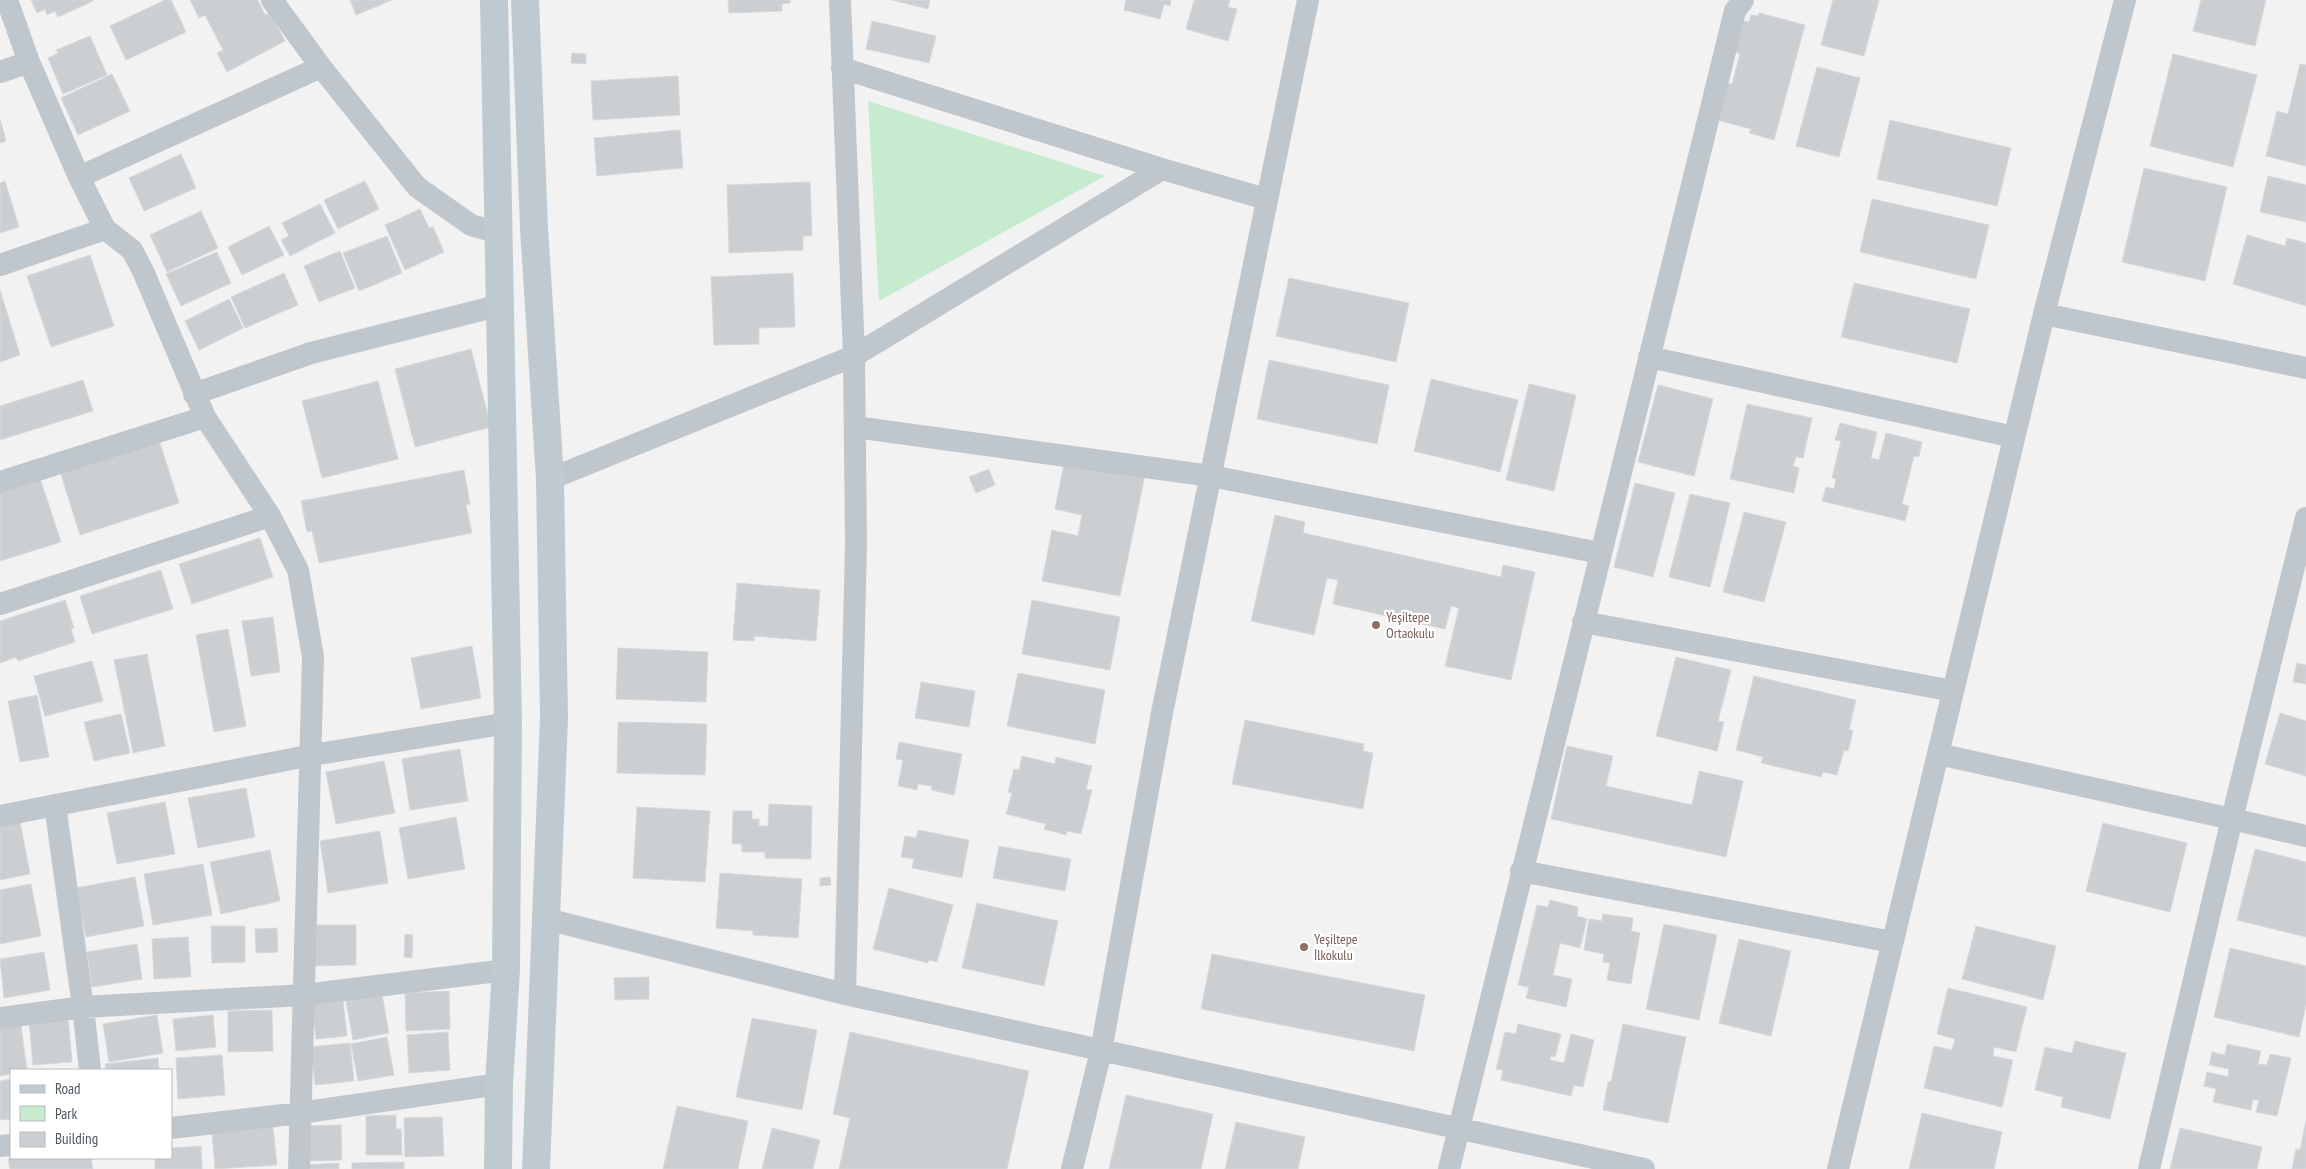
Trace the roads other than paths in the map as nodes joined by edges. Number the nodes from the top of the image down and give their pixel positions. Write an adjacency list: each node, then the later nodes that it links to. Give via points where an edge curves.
1 (7, 0): 9 (street)
2 (272, 0): 10 (street)
3 (494, 0): 17 (main road)
4 (525, 0): 29 (main road, via 534,228)
5 (840, 0): 11 (street)
6 (1308, 0): 15 (street)
7 (1743, 0): 22 (street, via 1735,10)
8 (2125, 0): 20 (street)
9 (29, 62): 12 (street); 14 (street)
10 (320, 67): 14 (street); 17 (street, via 417,187 471,225)
11 (842, 68): 13 (street); 21 (street)
12 (0, 72)
13 (1162, 169): 15 (street); 21 (street)
14 (79, 177): 16 (street)
15 (1266, 199): 28 (street)
16 (106, 230): 18 (street); 24 (street, via 132,250)
17 (498, 233): 19 (main road)
18 (0, 264)
19 (501, 304): 24 (street, via 311,353); 37 (main road)
20 (2044, 314): 23 (street); 27 (street)
21 (854, 356): 26 (street); 29 (street)
22 (1649, 357): 27 (street); 33 (street)
23 (2306, 368)
24 (194, 394): 25 (street)
25 (205, 417): 30 (street); 31 (street)
26 (855, 427): 28 (street); 49 (street, via 856,544)
27 (2014, 437): 36 (street)
28 (1211, 476): 33 (street); 52 (street, via 1162,713)
29 (550, 479): 45 (main road, via 554,718)
30 (0, 482)
31 (270, 516): 34 (street); 39 (street, via 298,570 302,590 313,657)
32 (2306, 518): 42 (street)
33 (1600, 553): 35 (street)
34 (0, 604)
35 (1583, 622): 36 (street); 44 (street)
36 (1953, 691): 38 (street)
37 (508, 723): 39 (street); 47 (main road)
38 (1938, 754): 42 (street); 46 (street)
39 (312, 755): 40 (street); 48 (street)
40 (55, 805): 41 (street); 50 (street)
41 (0, 816)
42 (2232, 820): 43 (street); 65 (street)
43 (2306, 836)
44 (1521, 871): 46 (street); 57 (street)
45 (546, 919): 49 (street); 60 (main road)
46 (1892, 942): 64 (street)
47 (506, 970): 48 (street); 54 (main road)
48 (304, 994): 50 (street); 55 (street)
49 (845, 994): 52 (street)
50 (83, 1007): 51 (street); 53 (street)
51 (0, 1018)
52 (1101, 1051): 57 (street); 61 (street)
53 (90, 1069)
54 (499, 1084): 55 (street); 59 (main road)
55 (300, 1113): 56 (street); 58 (street)
56 (172, 1128)
57 (1459, 1129): 62 (street); 63 (street)
58 (299, 1169)
59 (498, 1169)
60 (536, 1169)
61 (1072, 1169)
62 (1449, 1169)
63 (1644, 1169)
64 (1838, 1169)
65 (2149, 1169)

